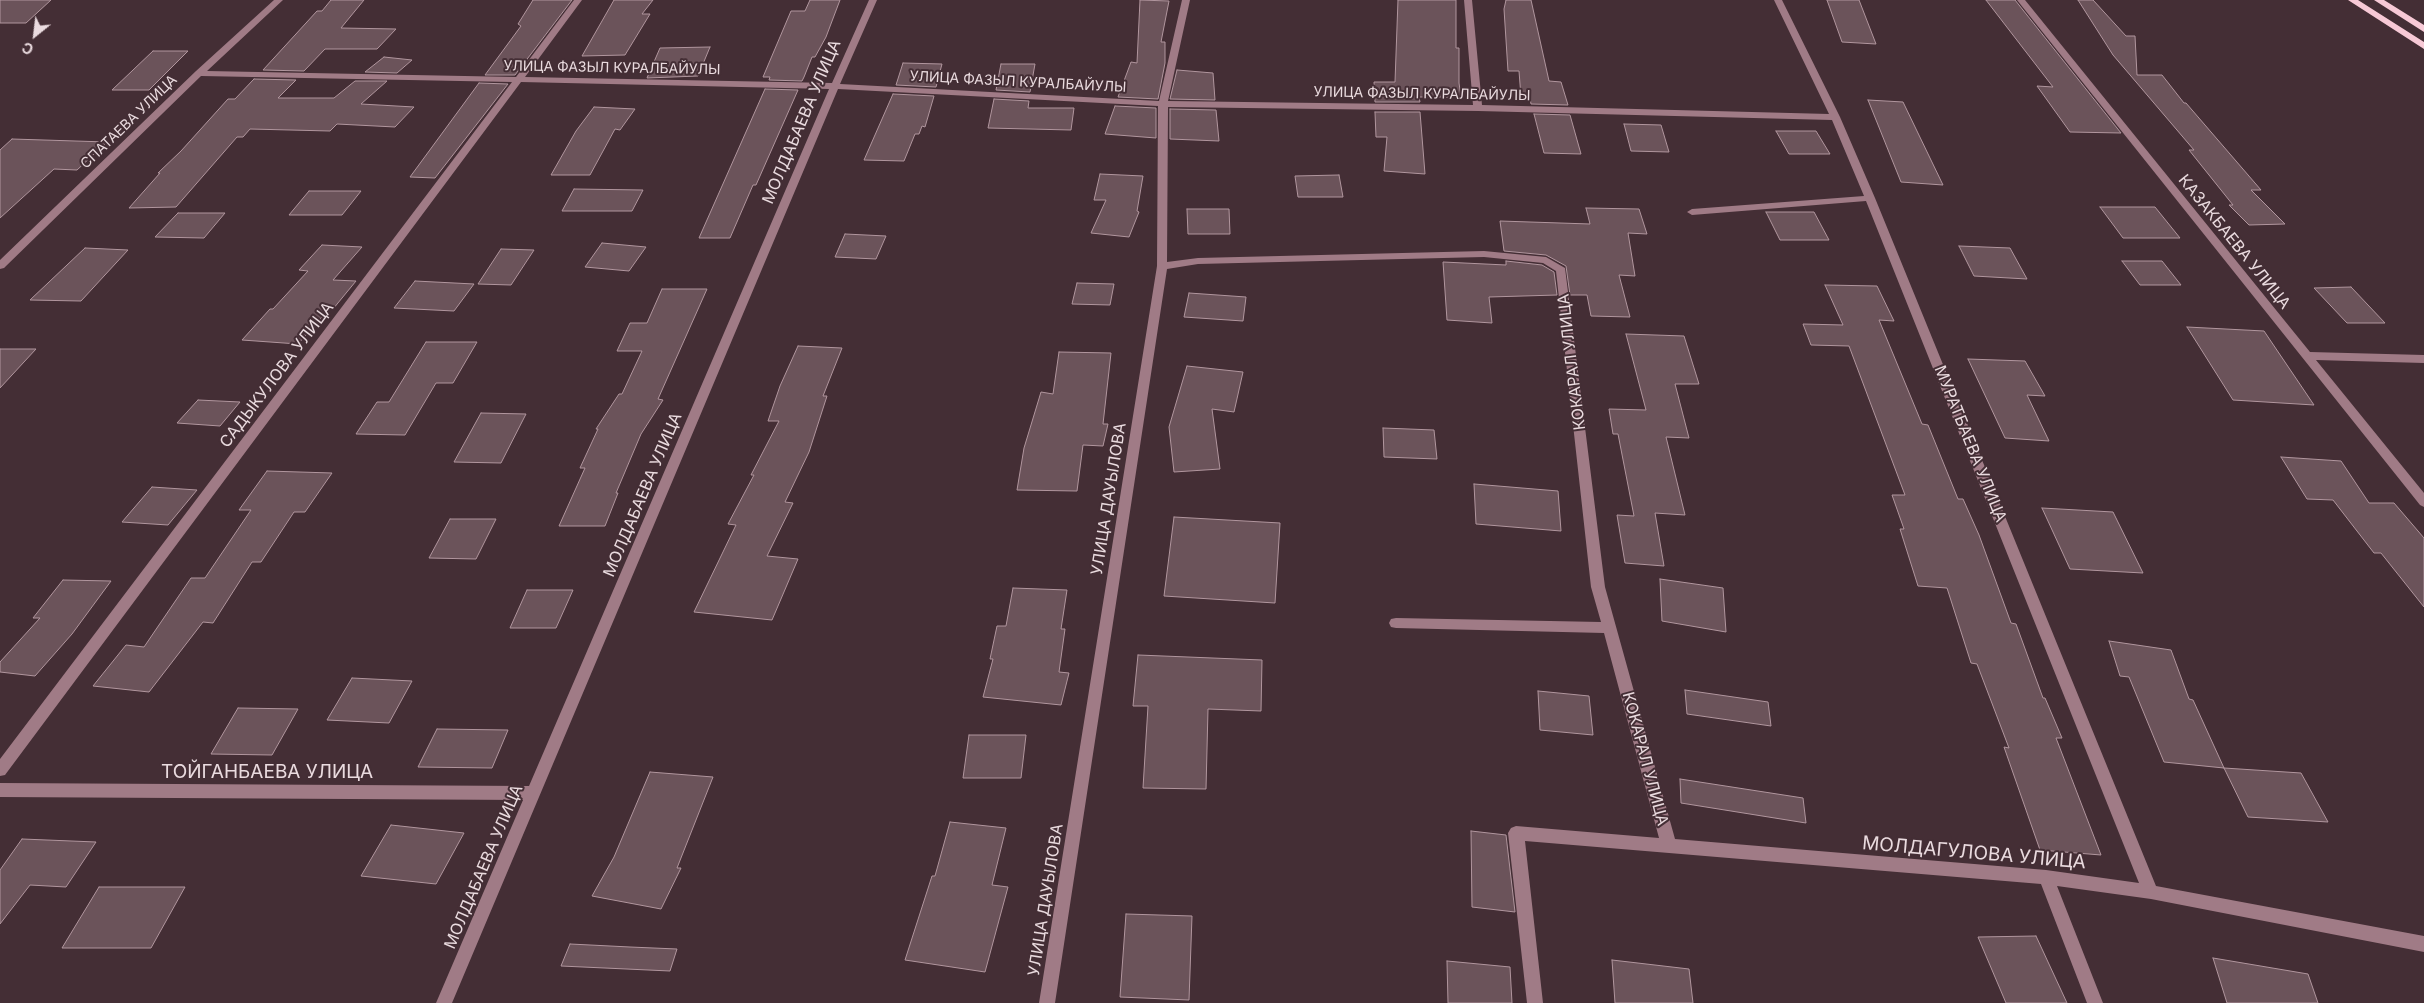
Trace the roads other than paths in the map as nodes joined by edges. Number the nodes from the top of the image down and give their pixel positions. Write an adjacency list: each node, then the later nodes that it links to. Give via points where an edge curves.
1 (279, 0): 12 (street, СПАТАЕВА УЛИЦА)
2 (578, 0): 13 (street, САДЫКУЛОВА УЛИЦА)
3 (873, 0): 14 (street, МОЛДАБАЕВА УЛИЦА)
4 (1186, 0): 15 (street, УЛИЦА ДАУЫЛОВА)
5 (1468, 0): 16 (street)
6 (1778, 0): 17 (street, МУРАТБАЕВА УЛИЦА)
7 (2021, 0): 22 (street, КАЗАКБАЕВА УЛИЦА)
8 (2352, 0): 11 (main road)
9 (2378, 0): 10 (main road)
10 (2424, 29)
11 (2424, 46)
12 (199, 73): 13 (street, УЛИЦА ФАЗЫЛ КУРАЛБАЙУЛЫ); 20 (street, СПАТАЕВА УЛИЦА)
13 (520, 80): 14 (street, УЛИЦА ФАЗЫЛ КУРАЛБАЙУЛЫ); 27 (street, САДЫКУЛОВА УЛИЦА)
14 (834, 86): 15 (street, УЛИЦА ФАЗЫЛ КУРАЛБАЙУЛЫ); 29 (street, МОЛДАБАЕВА УЛИЦА)
15 (1163, 104): 16 (street, УЛИЦА ФАЗЫЛ КУРАЛБАЙУЛЫ); 21 (street, УЛИЦА ДАУЫЛОВА)
16 (1478, 108): 17 (street, УЛИЦА ФАЗЫЛ КУРАЛБАЙУЛЫ)
17 (1834, 117): 18 (street, МУРАТБАЕВА УЛИЦА)
18 (1870, 198): 19 (street); 32 (street, МУРАТБАЕВА УЛИЦА)
19 (1692, 212)
20 (0, 266)
21 (1162, 266): 26 (street, КОКАРАЛ УЛИЦА, via 1198,260 1484,254 1546,260 1561,270 1598,588); 35 (street, УЛИЦА ДАУЫЛОВА)
22 (2307, 356): 23 (street); 24 (street, КАЗАКБАЕВА УЛИЦА)
23 (2424, 359)
24 (2424, 502)
25 (1396, 623): 26 (street)
26 (1609, 628): 30 (street, КОКАРАЛ УЛИЦА)
27 (0, 770)
28 (0, 790): 29 (street, ТОЙГАНБАЕВА УЛИЦА)
29 (533, 793): 34 (street, МОЛДАБАЕВА УЛИЦА)
30 (1669, 846): 31 (street, МОЛДАГУЛОВА УЛИЦА); 36 (street, МОЛДАГУЛОВА УЛИЦА, via 1516,833)
31 (2046, 877): 32 (street, МОЛДАГУЛОВА УЛИЦА); 37 (street)
32 (2151, 892): 33 (street, МОЛДАГУЛОВА УЛИЦА)
33 (2424, 944)
34 (444, 1003)
35 (1046, 1003)
36 (1535, 1003)
37 (2095, 1003)

